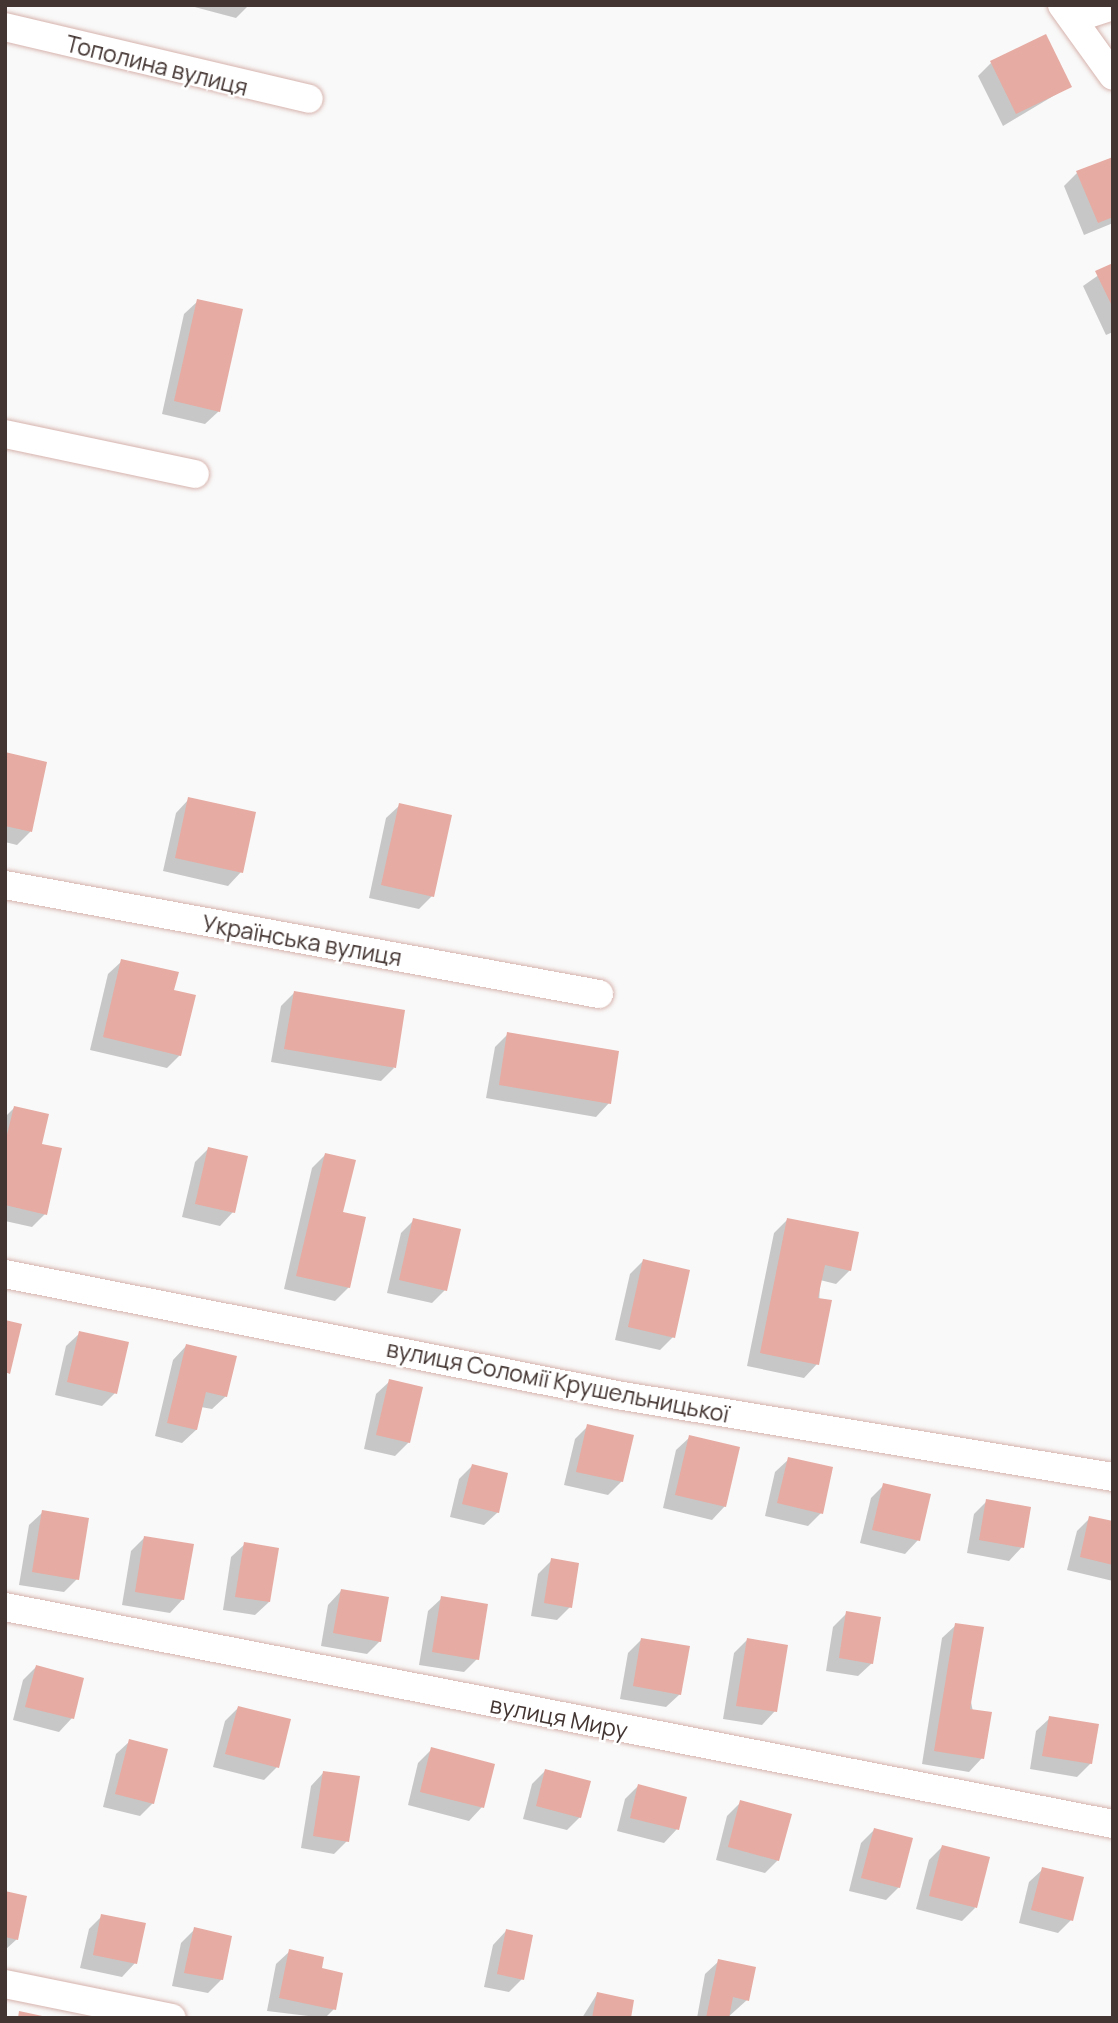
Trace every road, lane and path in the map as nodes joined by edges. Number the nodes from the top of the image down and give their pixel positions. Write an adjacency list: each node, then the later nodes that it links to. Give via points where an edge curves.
1 (1113, 6): 2 (street)
2 (1068, 12): 4 (street)
3 (5, 27): 5 (street, Тополина вулиця)
4 (1113, 76)
5 (309, 99)
6 (5, 434): 7 (street)
7 (195, 474)
8 (5, 885): 9 (street, Українська вулиця)
9 (599, 995)
10 (5, 1274): 11 (street, вулиця Соломії Крушельницької, via 617,1395)
11 (1113, 1477)
12 (5, 1607): 13 (street, вулиця Миру)
13 (1113, 1824)
14 (5, 1984): 15 (street)
15 (172, 2018)

